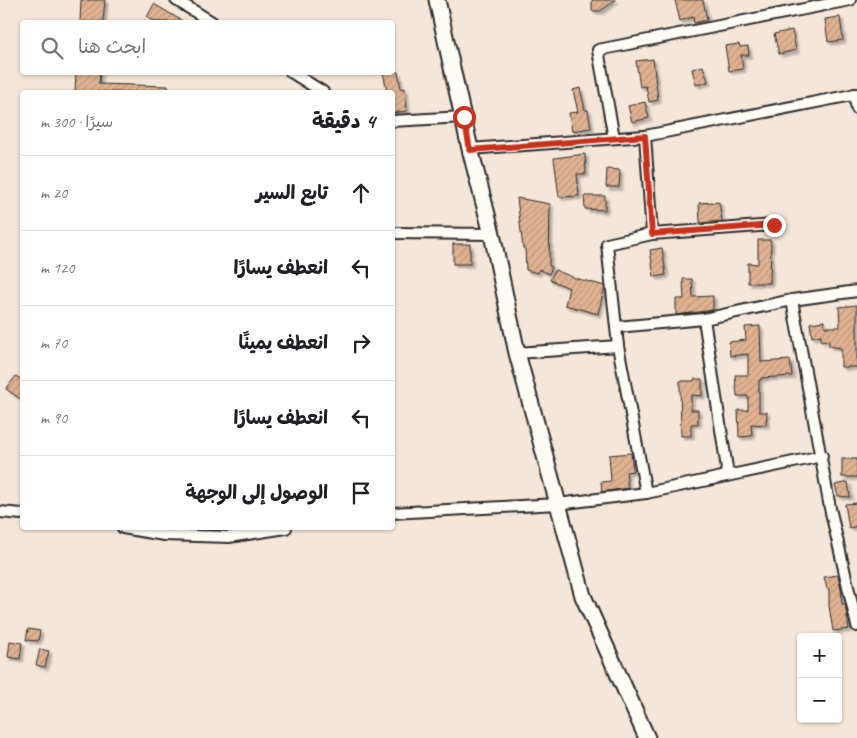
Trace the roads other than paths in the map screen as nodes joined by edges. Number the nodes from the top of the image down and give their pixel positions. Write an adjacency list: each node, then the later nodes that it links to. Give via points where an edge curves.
1 (176, 0): 4 (street)
2 (437, 0): 9 (street)
3 (850, 0): 12 (street, via 598,50)
4 (209, 20)
5 (296, 75): 6 (street)
6 (320, 90)
7 (856, 94): 8 (street); 11 (street)
8 (857, 110)
9 (464, 117): 10 (street); 13 (street)
10 (395, 121)
11 (645, 136): 12 (street); 17 (street)
12 (614, 138): 13 (street)
13 (470, 150): 16 (street)
14 (774, 225): 17 (street)
15 (395, 233): 16 (street)
16 (492, 234): 23 (street)
17 (652, 234): 21 (street, via 607,244)
18 (857, 291): 19 (street)
19 (792, 300): 20 (street); 24 (street)
20 (704, 319): 21 (street); 25 (street)
21 (617, 327): 22 (street)
22 (618, 346): 23 (street); 26 (street)
23 (516, 353): 27 (street)
24 (822, 456): 25 (street); 33 (street, via 830,508)
25 (728, 475): 26 (street)
26 (646, 493): 27 (street)
27 (558, 504): 29 (street); 34 (street, via 583,596)
28 (0, 512): 30 (street)
29 (395, 513)
30 (20, 514)
31 (132, 530): 32 (street, via 164,536 229,537)
32 (273, 530)
33 (857, 626)
34 (647, 738)

